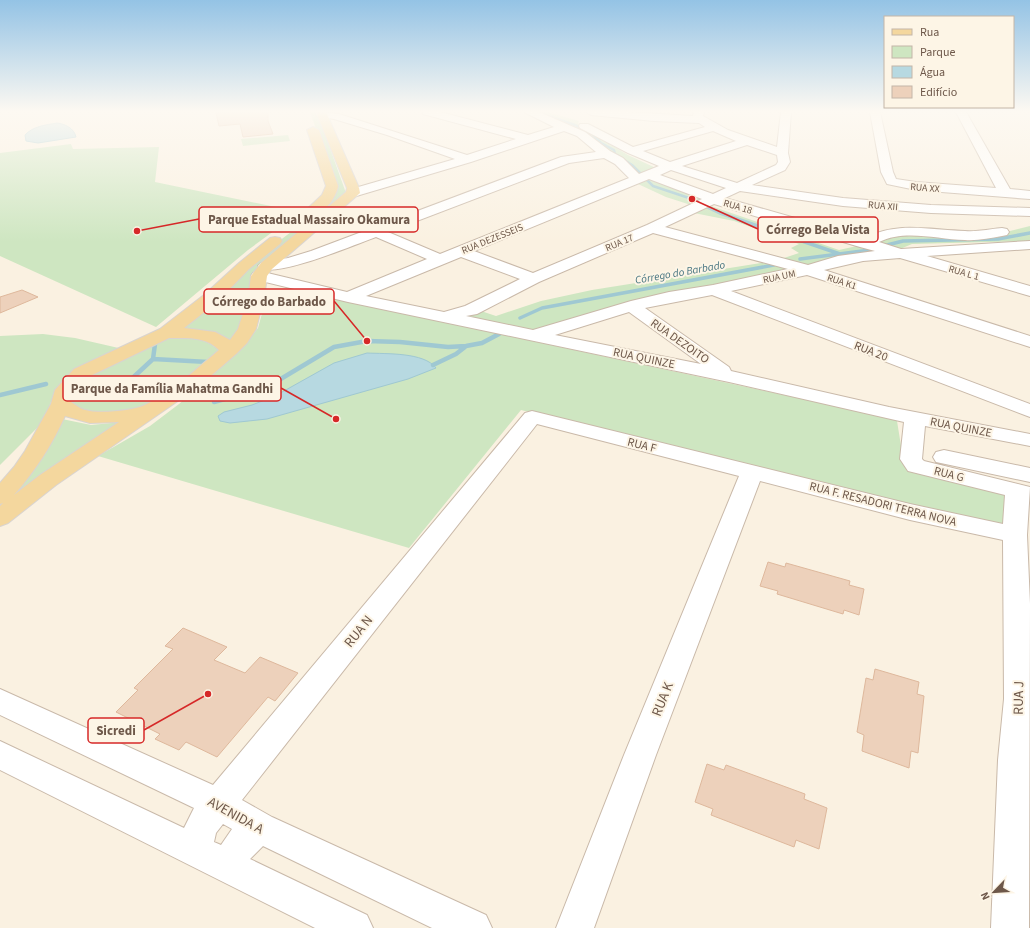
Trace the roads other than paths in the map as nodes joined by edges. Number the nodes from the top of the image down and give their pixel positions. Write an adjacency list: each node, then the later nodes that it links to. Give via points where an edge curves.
1 (325, 155): 39 (main road, via 331,193 324,202 244,266 210,299)
2 (337, 155): 16 (main road)
3 (456, 155): 12 (street)
4 (477, 155): 12 (street)
5 (594, 155): 22 (street, via 565,160)
6 (608, 155): 14 (street)
7 (643, 155): 13 (street, RUA XII)
8 (703, 155): 13 (street, RUA DEZESSEIS)
9 (783, 155): 15 (street, RUA 17, via 784,162 781,167)
10 (884, 155): 17 (street, RUA XX, via 891,181 908,185)
11 (985, 155): 17 (street)
12 (467, 159): 16 (street)
13 (670, 166): 14 (street, RUA DEZESSEIS); 15 (street, RUA XII)
14 (643, 177): 19 (street, RUA 18); 26 (street, RUA DEZESSEIS)
15 (737, 187): 19 (street, RUA 17); 20 (street, RUA XII, via 843,202 931,209)
16 (354, 193): 30 (main road)
17 (1006, 193): 18 (street, RUA XX)
18 (1030, 195)
19 (705, 202): 21 (street, RUA 17); 24 (street, RUA 18)
20 (1030, 212)
21 (652, 228): 29 (street, RUA K1); 31 (street, RUA 17)
22 (375, 231): 28 (street); 30 (street)
23 (1002, 232): 24 (street, via 967,236 904,231 882,235)
24 (865, 244): 27 (street, RUA 18)
25 (1030, 245): 27 (street, RUA UM)
26 (460, 251): 28 (street, RUA DEZESSEIS); 31 (street)
27 (897, 253): 29 (street, RUA UM, via 844,259); 34 (street, RUA L 1)
28 (439, 259): 35 (street, RUA DEZESSEIS)
29 (808, 270): 33 (street, RUA UM); 41 (street, RUA K1)
30 (262, 271): 32 (street, RUA QUINZE); 36 (main road)
31 (533, 279): 38 (street, RUA 17, via 470,310)
32 (294, 285): 35 (street, RUA QUINZE); 36 (street, via 266,292)
33 (712, 290): 37 (street, RUA UM); 46 (street, RUA 20)
34 (1030, 291)
35 (348, 297): 38 (street, RUA QUINZE)
36 (256, 298): 42 (main road, via 247,329)
37 (631, 306): 40 (street, RUA UM); 43 (street, RUA DEZOITO)
38 (442, 317): 40 (street, RUA QUINZE)
39 (166, 334): 42 (main road, via 192,333 209,336 222,342); 44 (main road, via 81,373 65,390)
40 (533, 335): 43 (street, RUA QUINZE)
41 (1030, 342)
42 (230, 350): 45 (main road, via 191,384)
43 (729, 376): 48 (street, RUA QUINZE)
44 (61, 404): 45 (main road, via 75,414 99,418 128,416); 53 (main road, via 36,451 22,472)
45 (156, 408): 54 (main road, via 48,480)
46 (1030, 411)
47 (532, 417): 51 (street, RUA F); 59 (street, RUA N)
48 (915, 418): 49 (street, RUA QUINZE); 52 (street, RUA G, via 911,459 916,466)
49 (1030, 440)
50 (944, 457): 52 (street)
51 (752, 472): 55 (street, RUA F. RESADORI TERRA NOVA, via 910,512); 65 (street, RUA K, via 640,755)
52 (1026, 487): 55 (street, RUA J)
53 (0, 496)
54 (0, 518)
55 (1015, 535): 56 (street, RUA J)
56 (1024, 700): 66 (street, RUA J, via 1014,760)
57 (0, 701): 59 (street, AVENIDA A)
58 (0, 755): 61 (street)
59 (219, 804): 60 (street, AVENIDA A); 61 (street, RUA N, via 204,822 198,834)
60 (260, 828): 62 (street, via 239,844); 64 (street, AVENIDA A)
61 (195, 850): 62 (street)
62 (230, 868): 63 (street)
63 (354, 928)
64 (473, 928)
65 (575, 928)
66 (1010, 928)

